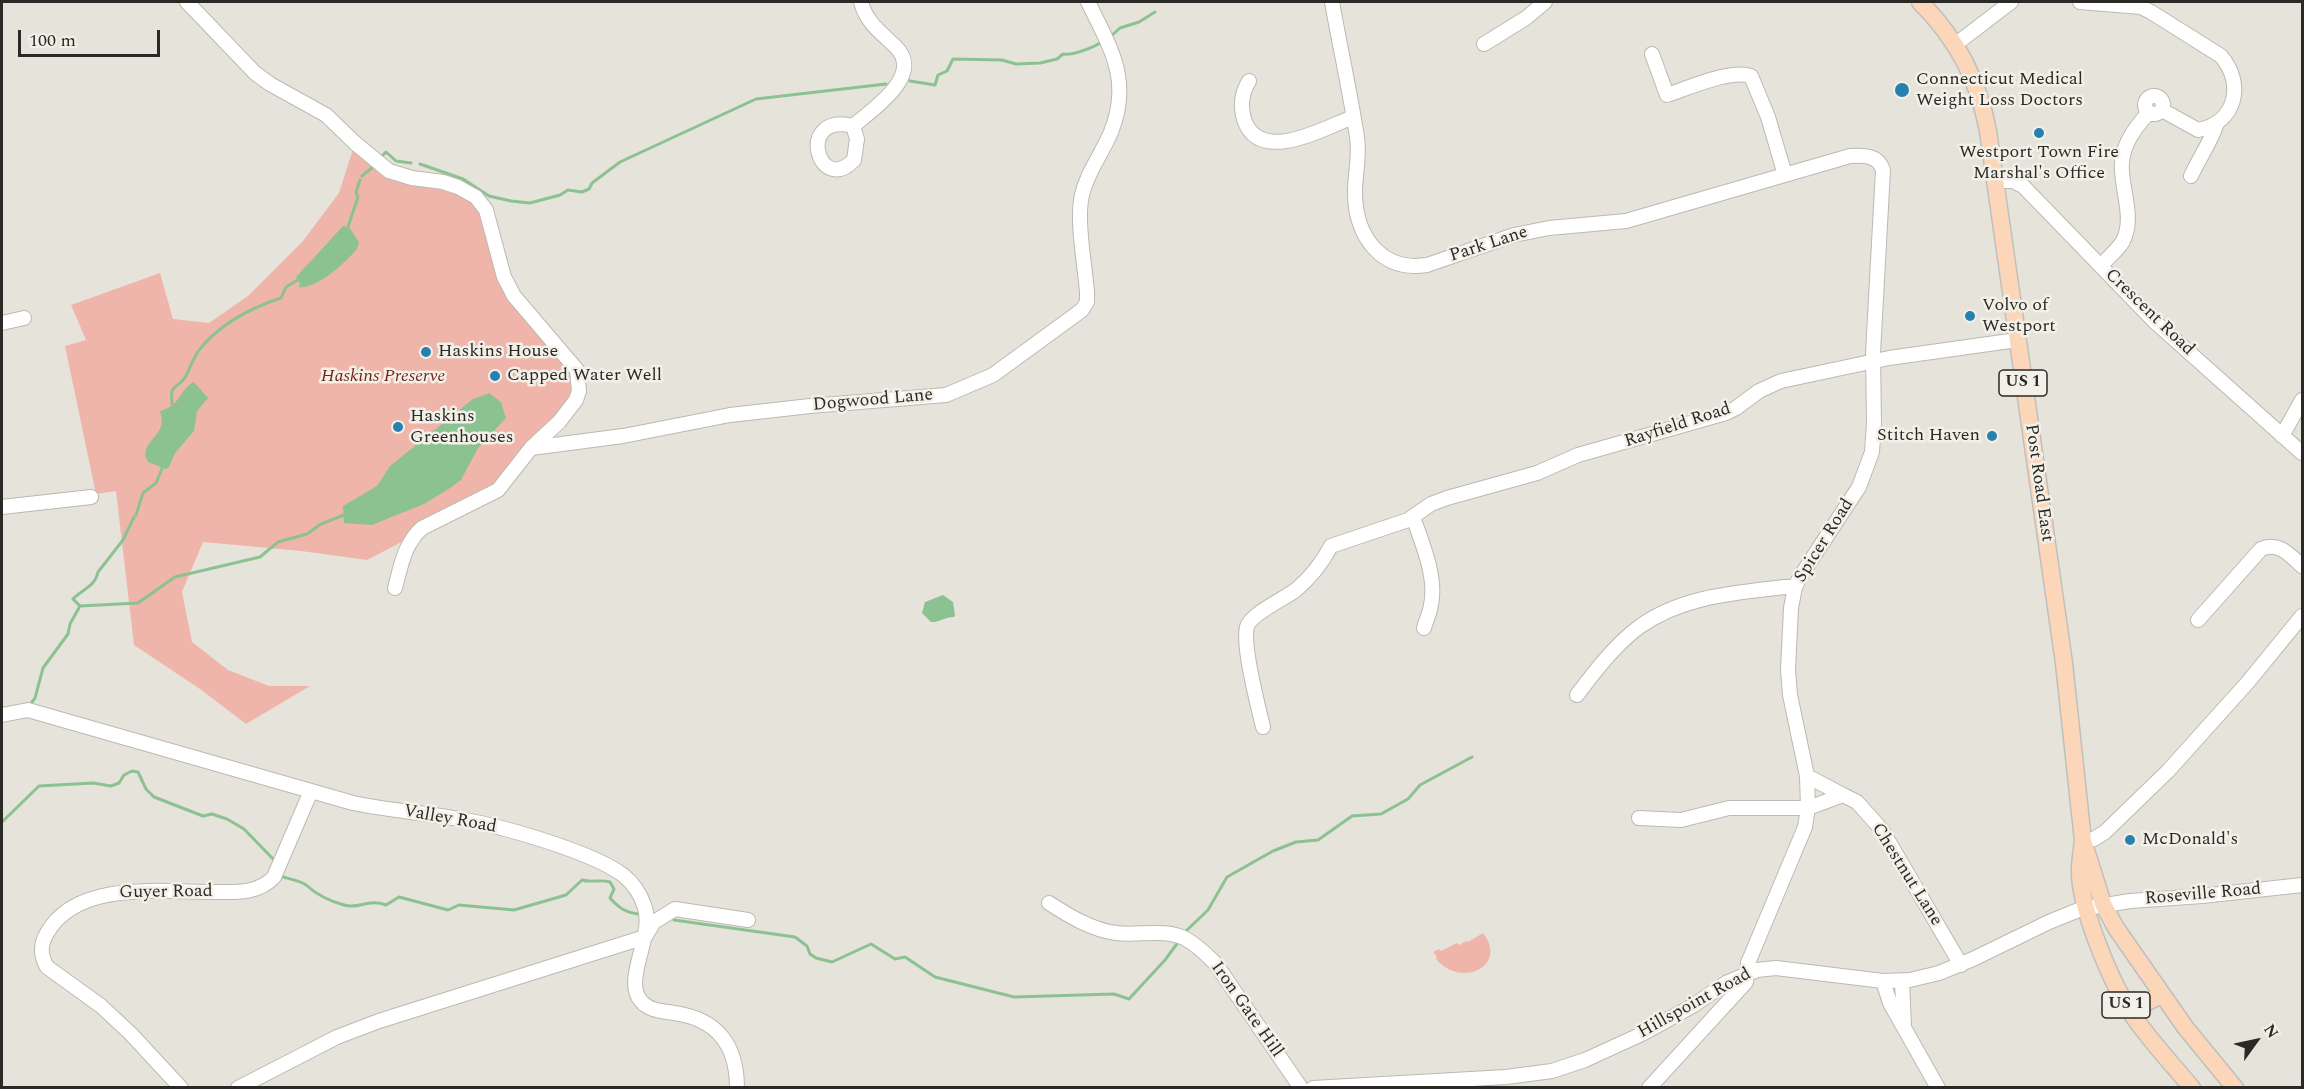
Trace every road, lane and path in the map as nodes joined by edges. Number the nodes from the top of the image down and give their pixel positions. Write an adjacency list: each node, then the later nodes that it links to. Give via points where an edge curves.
1 (187, 2): 28 (street, via 255,73 326,115 389,171 458,187 481,202 509,288 577,370 576,400)
2 (861, 2): 15 (street, via 872,25 900,52 904,74 897,87)
3 (1088, 2): 30 (street, Dogwood Lane, via 1115,60 1119,82 1111,131 1081,197 1088,292 1082,310 993,375 946,395 730,415)
4 (1332, 2): 13 (street, Park Lane)
5 (1545, 2): 9 (street)
6 (1920, 2): 10 (main road, Post Road East / US 1)
7 (2011, 2): 10 (street)
8 (2080, 2): 14 (street, via 2141,7 2221,56 2234,75 2235,91 2227,112)
9 (1484, 44)
10 (1956, 44): 21 (main road, Post Road East / US 1, via 1981,99)
11 (1652, 54): 19 (street, via 1666,95 1728,76 1751,76)
12 (1249, 81): 13 (street, via 1242,99 1244,118 1249,130 1266,142 1298,138)
13 (1353, 117): 19 (street, Park Lane, via 1358,153 1355,198 1363,230 1383,257 1410,266 1434,264 1531,231 1626,221)
14 (2217, 123): 16 (street); 17 (street)
15 (853, 126)
16 (2198, 130): 17 (street); 22 (street, via 2155,111 2129,137 2121,170 2128,212 2122,242)
17 (2205, 147): 20 (street)
18 (1883, 170): 19 (street, Park Lane, via 1875,158 1864,155 1835,159); 26 (street, Spicer Road)
19 (1785, 175)
20 (2191, 176)
21 (1995, 181): 22 (street, Crescent Road, via 2013,181 2023,186); 25 (main road, Post Road East / US 1)
22 (2100, 266): 29 (street, Crescent Road, via 2154,321)
23 (24, 318): 24 (street)
24 (2, 324)
25 (2017, 340): 26 (street, Rayfield Road); 50 (main road, Post Road East / US 1, via 2064,663)
26 (1873, 362): 35 (street, Rayfield Road, via 1770,385 1726,413 1447,498); 37 (street, Spicer Road, via 1874,441 1868,465 1855,494)
27 (2302, 400): 29 (street)
28 (559, 422): 30 (street); 31 (street)
29 (2282, 436): 32 (street, Crescent Road)
30 (570, 443): 31 (street, Dogwood Lane)
31 (531, 448): 38 (street, via 498,490 413,536)
32 (2302, 453)
33 (91, 497): 34 (street)
34 (2, 507)
35 (1413, 517): 41 (street, via 1431,585 1432,603); 44 (street, Rayfield Road, via 1331,546 1315,572 1297,589 1253,617 1247,627 1248,651)
36 (2302, 566): 40 (street, via 2278,547 2262,549)
37 (1795, 587): 42 (street, via 1711,597 1655,618 1625,640); 45 (street, Spicer Road, via 1788,670)
38 (395, 588)
39 (2302, 616): 50 (street, via 2168,771 2102,835)
40 (2198, 620)
41 (1424, 628)
42 (1576, 695)
43 (2, 715): 46 (street, Valley Road, via 28,710)
44 (1263, 727)
45 (1807, 776): 47 (street, Chestnut Lane); 48 (street, Spicer Road)
46 (311, 791): 55 (street, Valley Road, via 374,808 483,824 594,860 630,881 645,910); 64 (street, Guyer Road, via 267,885 257,890 227,892 128,891 108,895 66,911 44,939 42,958 47,967 101,1006)
47 (1843, 795): 48 (street); 56 (street, Chestnut Lane, via 1857,802 1882,830)
48 (1808, 808): 49 (street, via 1729,808 1682,820); 57 (street, Spicer Road, via 1805,827 1748,963)
49 (1639, 818)
50 (2083, 841): 53 (main road, Post Road East / US 1, via 2079,870)
51 (2302, 885): 53 (street, Roseville Road)
52 (1048, 903): 67 (street, Iron Gate Hill, via 1094,927 1115,933 1164,934 1184,938 1197,946 1215,963)
53 (2095, 906): 56 (street, Hillspoint Road, via 2049,922); 60 (main road, Post Road East / US 1); 61 (main road, Post Road East / US 1, via 2110,974)
54 (748, 920): 55 (street, via 675,909 654,922)
55 (645, 937): 65 (street, via 379,1021 337,1037); 66 (street, Valley Road, via 635,983 639,999 651,1008 703,1023 721,1036 735,1059)
56 (1960, 965): 59 (street, Hillspoint Road)
57 (1747, 974): 58 (street, Hillspoint Road, via 1776,968); 63 (street, Hillspoint Road, via 1654,1028 1563,1068 1520,1076); 69 (street, Spicer Road, via 1746,982)
58 (1883, 981): 59 (street, Hillspoint Road); 62 (street)
59 (1902, 981): 62 (street)
60 (2161, 995): 61 (main road); 72 (main road, Post Road East / US 1)
61 (2130, 1011): 71 (main road, Post Road East / US 1)
62 (1904, 1030): 70 (street)
63 (1361, 1086): 68 (street, Hillspoint Road)
64 (180, 1088)
65 (238, 1088)
66 (737, 1088)
67 (1301, 1088)
68 (1313, 1088)
69 (1649, 1088)
70 (1938, 1088)
71 (2193, 1088)
72 (2235, 1088)

